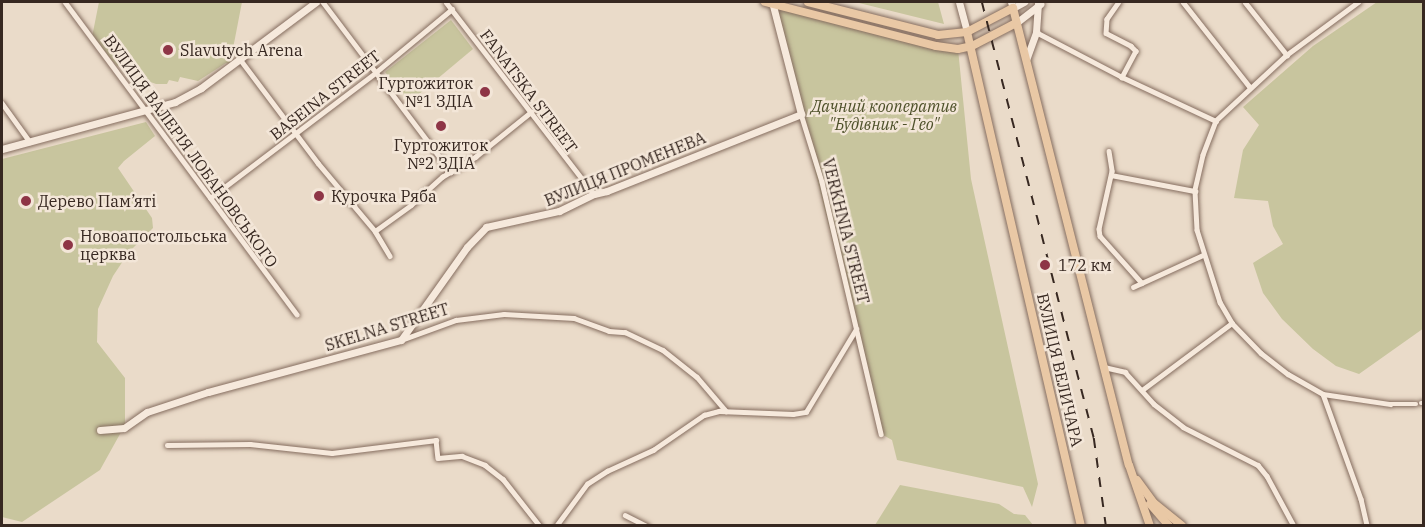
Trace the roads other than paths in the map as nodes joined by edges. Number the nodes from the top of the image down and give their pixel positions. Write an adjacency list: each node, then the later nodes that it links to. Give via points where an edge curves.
1 (65, 2): 27 (street, ВУЛИЦЯ ВАЛЕРІЯ ЛОБАНОВСЬКОГО)
2 (316, 2): 21 (street)
3 (323, 2): 23 (street)
4 (446, 2): 15 (street, FANATSKA STREET)
5 (770, 2): 19 (main road, via 936,46); 29 (street, VERKHNIA STREET)
6 (808, 2): 17 (main road, via 938,35)
7 (959, 2): 17 (street)
8 (1024, 2): 14 (street)
9 (1040, 2): 16 (street); 18 (street)
10 (1119, 2): 24 (street, via 1107,20 1106,33 1136,51)
11 (1183, 2): 25 (street)
12 (1245, 2): 20 (street)
13 (1358, 2): 20 (street)
14 (1012, 5): 16 (main road); 17 (main road)
15 (452, 9): 23 (street, BASEINA STREET); 28 (street, FANATSKA STREET)
16 (1016, 23): 19 (main road); 22 (main road)
17 (967, 32): 19 (main road, ВУЛИЦЯ ВЕЛИЧАРА)
18 (1036, 32): 22 (street); 24 (street)
19 (972, 46): 63 (main road, ВУЛИЦЯ ВЕЛИЧАРА)
20 (1287, 55): 25 (street)
21 (240, 59): 27 (street, via 201,88); 31 (street)
22 (1026, 60): 49 (main road)
23 (375, 73): 31 (street, BASEINA STREET); 35 (street)
24 (1122, 77): 30 (street)
25 (1250, 87): 30 (street)
26 (2, 103): 32 (street)
27 (148, 112): 32 (street); 39 (street, ВУЛИЦЯ ВАЛЕРІЯ ЛОБАНОВСЬКОГО)
28 (531, 112): 35 (street); 38 (street, FANATSKA STREET)
29 (801, 114): 38 (street, ВУЛИЦЯ ПРОМЕНЕВА); 47 (street, VERKHNIA STREET, via 822,182)
30 (1216, 121): 37 (street)
31 (296, 133): 39 (street, BASEINA STREET); 40 (street)
32 (30, 142): 33 (street)
33 (2, 149)
34 (1109, 151): 36 (street)
35 (451, 172): 40 (street)
36 (1112, 175): 37 (street); 43 (street, via 1100,236)
37 (1195, 190): 41 (street, via 1195,217)
38 (594, 194): 48 (street, ВУЛИЦЯ ПРОМЕНЕВА, via 559,211 483,230)
39 (210, 198): 45 (street, ВУЛИЦЯ ВАЛЕРІЯ ЛОБАНОВСЬКОГО)
40 (375, 231): 42 (street)
41 (1203, 255): 43 (street); 46 (street, via 1220,302)
42 (390, 256)
43 (1142, 283): 44 (street)
44 (1133, 287)
45 (297, 314)
46 (1232, 322): 50 (street); 51 (street, via 1288,374)
47 (856, 329): 53 (street, via 806,412); 55 (street, VERKHNIA STREET)
48 (401, 340): 53 (street, SKELNA STREET, via 467,318 504,314 574,318 609,331 625,332 663,350 697,377); 54 (street, SKELNA STREET, via 208,392 147,412 124,428)
49 (1104, 367): 50 (street, via 1125,372); 57 (main road)
50 (1142, 390): 67 (street, via 1183,428 1258,465)
51 (1323, 394): 52 (street, via 1390,404); 68 (street)
52 (1420, 403)
53 (727, 411): 61 (street, via 704,416 653,450 587,484)
54 (100, 430)
55 (881, 434)
56 (167, 445): 60 (street, via 250,444 332,453 436,440 438,458 462,456 484,465 503,479)
57 (1129, 465): 58 (main road); 64 (main road)
58 (1141, 487): 65 (main road, via 1152,508); 66 (main road, via 1164,513)
59 (625, 515): 62 (street)
60 (540, 525)
61 (556, 525)
62 (647, 525)
63 (1082, 525)
64 (1150, 525)
65 (1168, 525)
66 (1182, 525)
67 (1294, 525)
68 (1367, 525)

